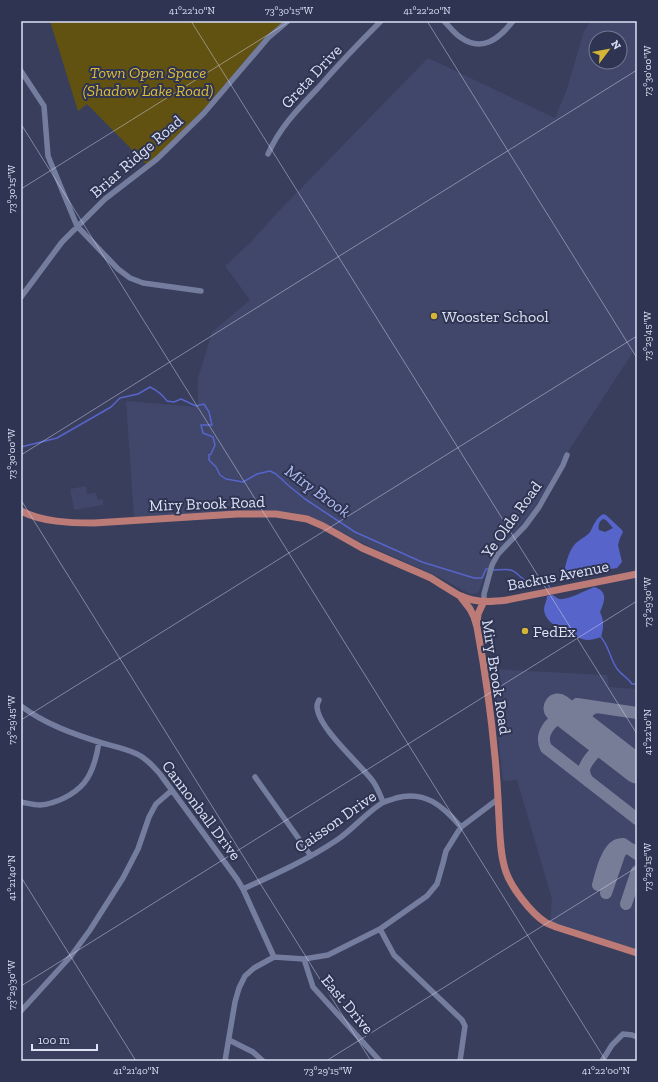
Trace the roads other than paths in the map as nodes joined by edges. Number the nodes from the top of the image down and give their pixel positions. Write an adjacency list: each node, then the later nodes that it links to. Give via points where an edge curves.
1 (288, 21): 7 (street, Briar Ridge Road, via 268,38 204,114 157,159 105,199)
2 (381, 21): 6 (street, Greta Drive, via 286,122)
3 (444, 21): 4 (street, via 459,37 477,44 490,42 500,36)
4 (512, 21)
5 (21, 71): 7 (street, via 44,106 48,156)
6 (268, 154)
7 (77, 226): 8 (street, via 130,278 144,283); 9 (street, Briar Ridge Road)
8 (201, 291)
9 (21, 297)
10 (567, 455): 14 (street, Ye Olde Road, via 539,507 498,554 491,569)
11 (21, 511): 13 (main road, Miry Brook Road, via 48,520 72,523 237,514 276,514 307,519 362,548 431,578)
12 (637, 574): 14 (main road, Backus Avenue, via 551,592)
13 (460, 596): 14 (main road, Backus Avenue); 15 (main road, Miry Brook Road, via 470,609)
14 (484, 602): 15 (main road, via 478,614)
15 (477, 627): 21 (main road, Miry Brook Road, via 488,691)
16 (319, 700): 23 (street, via 317,706 324,724 334,739 373,781)
17 (21, 706): 18 (street, Cannonball Drive, via 48,723)
18 (99, 742): 20 (street, Cannonball Drive, via 136,753 160,774); 22 (street, via 89,776 76,790 62,799 49,803 39,805)
19 (255, 777): 25 (street)
20 (171, 791): 26 (street, Cannonball Drive); 31 (street, via 156,804 138,850 90,930 71,956)
21 (498, 799): 24 (street); 28 (main road, Miry Brook Road, via 499,832 506,872 514,888 531,909 545,922 556,927)
22 (21, 802)
23 (383, 802): 24 (street, Caisson Drive, via 412,796 422,797 448,812); 25 (street, Caisson Drive, via 338,839)
24 (461, 827): 27 (street, via 446,851 436,884 427,896)
25 (311, 856): 26 (street, Caisson Drive)
26 (243, 889): 29 (street, Cannonball Drive)
27 (380, 929): 30 (street, via 328,955); 37 (street, via 394,955 462,1020 465,1026)
28 (637, 953)
29 (274, 957): 30 (street); 33 (street, via 245,976 235,1002)
30 (304, 959): 36 (street, East Drive, via 313,987)
31 (22, 1008)
32 (637, 1037): 38 (street, via 624,1034 612,1045)
33 (229, 1040): 34 (street); 35 (street, via 253,1052)
34 (225, 1061)
35 (263, 1061)
36 (380, 1061)
37 (460, 1061)
38 (602, 1061)

